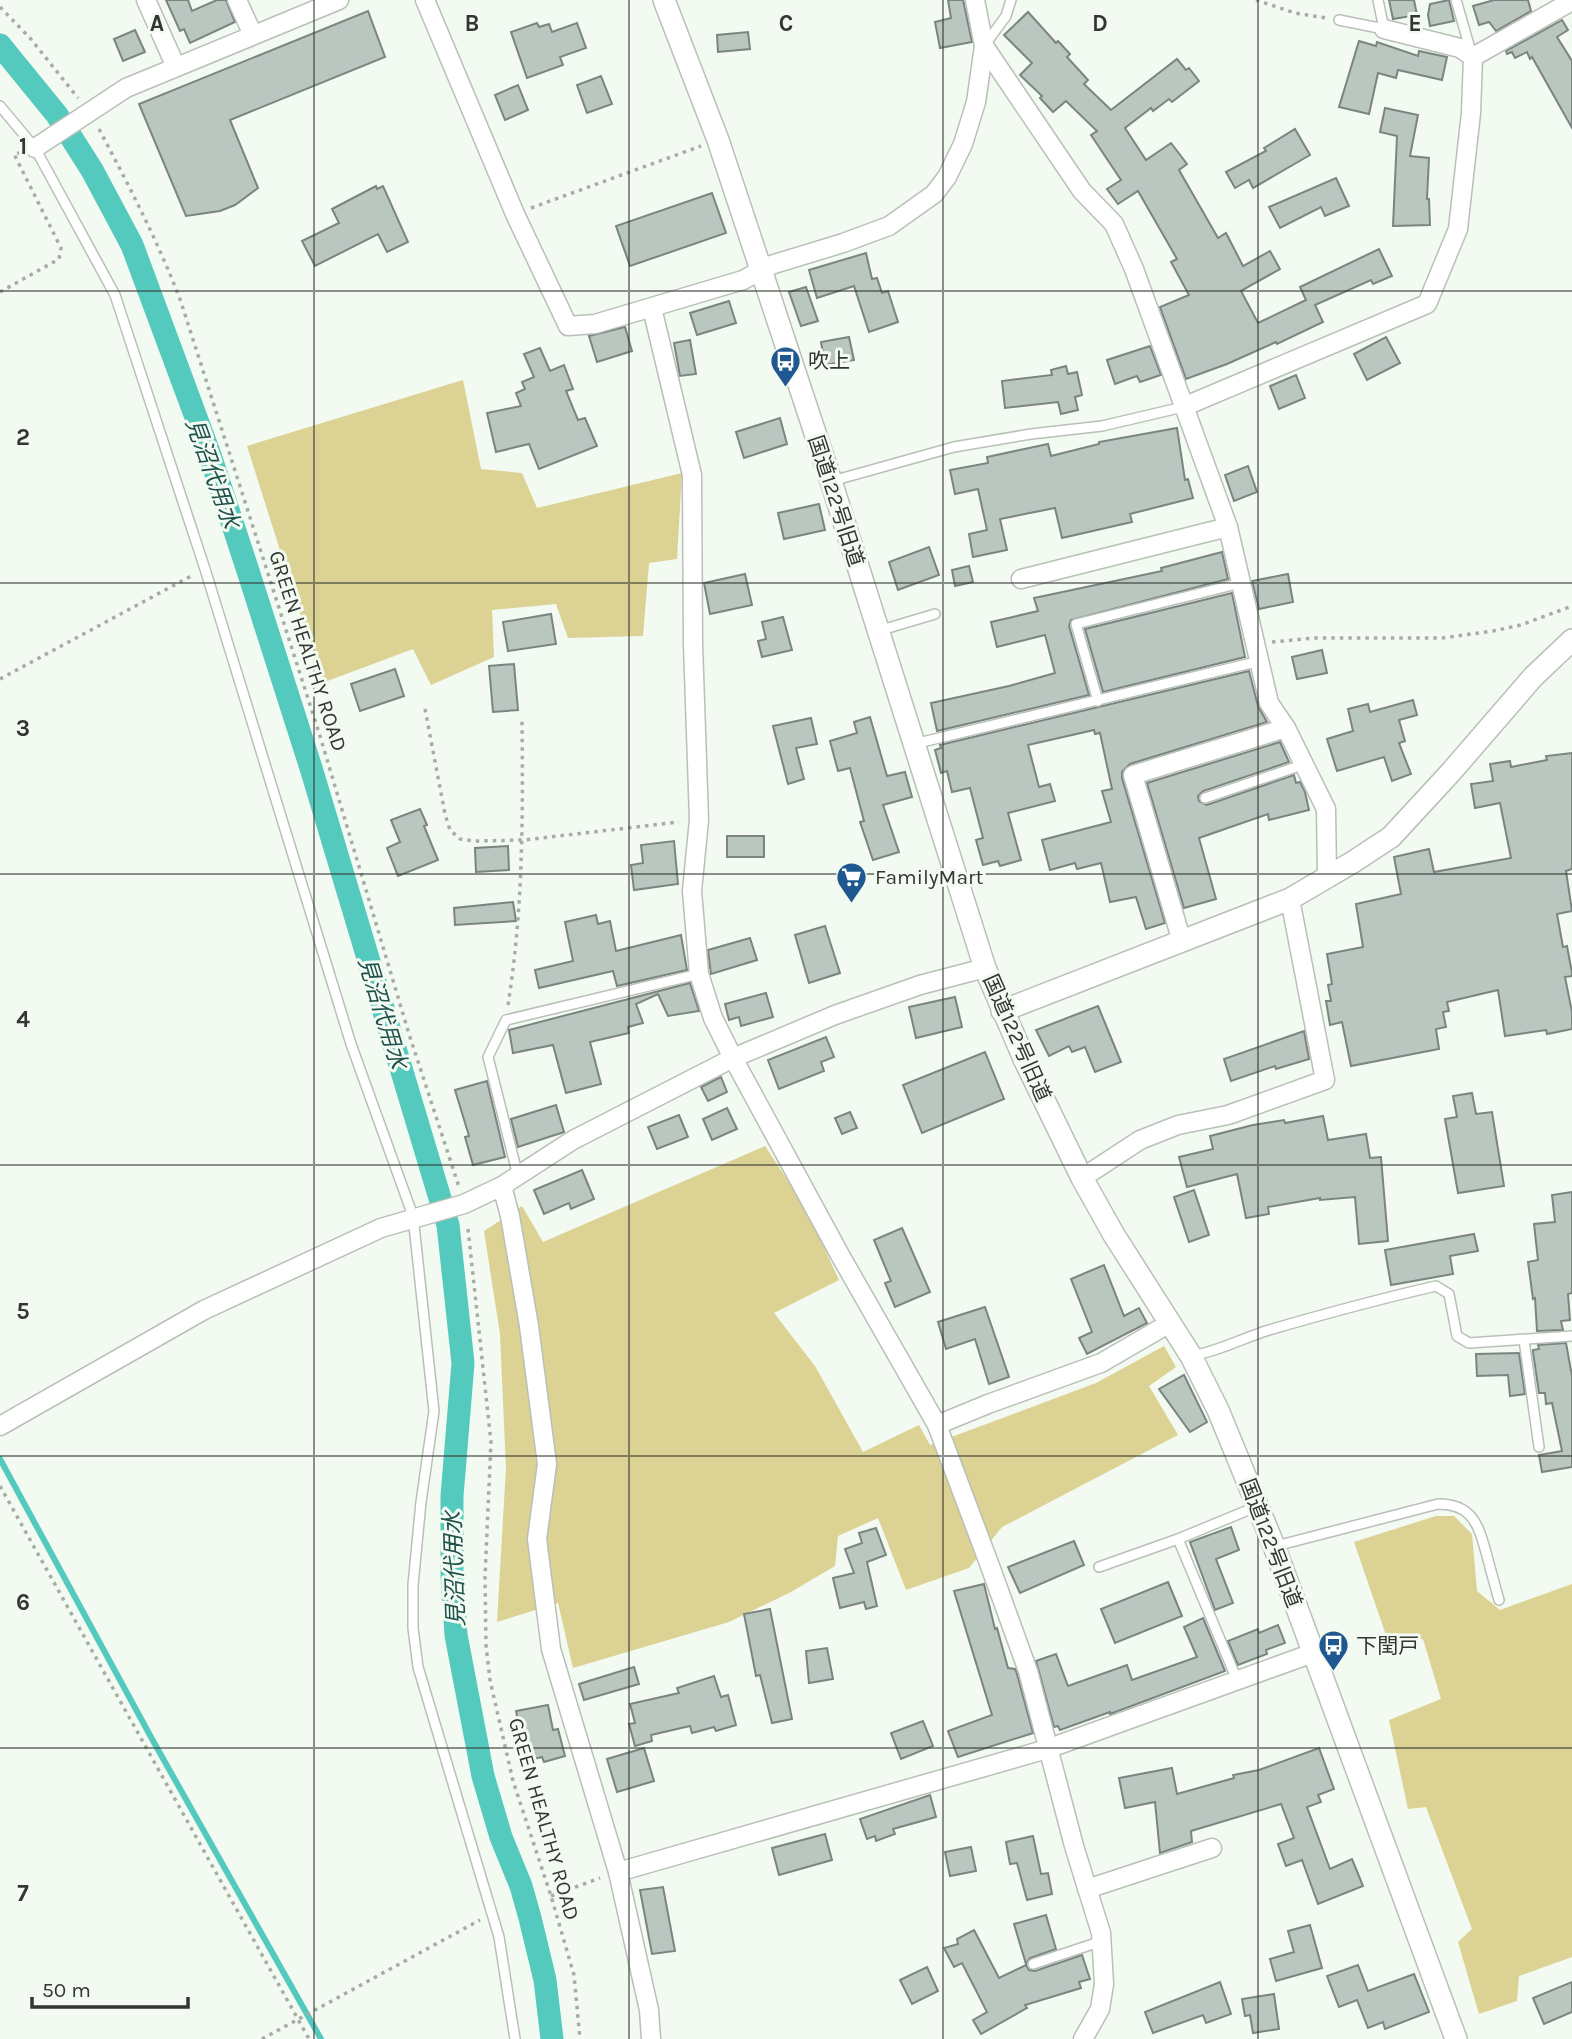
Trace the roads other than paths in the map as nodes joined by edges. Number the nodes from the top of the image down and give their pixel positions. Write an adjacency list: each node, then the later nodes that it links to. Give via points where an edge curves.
1 (146, 0): 16 (street)
2 (237, 0): 13 (street)
3 (425, 0): 20 (street, via 515,214 568,326 596,324)
4 (664, 0): 19 (street, 国道122号旧道, via 718,140)
5 (975, 0): 14 (street)
6 (1012, 0): 14 (lane)
7 (1378, 0): 12 (lane)
8 (1456, 0): 15 (lane)
9 (336, 1): 13 (street)
10 (1571, 3): 15 (street)
11 (1339, 20): 12 (lane)
12 (1384, 29): 15 (street, via 1460,48)
13 (253, 36): 16 (street)
14 (984, 46): 19 (street, via 976,102 963,144 934,194 889,226); 21 (street, via 1082,191 1114,224)
15 (1473, 57): 21 (street, via 1458,229 1427,304)
16 (176, 67): 18 (street, via 126,88)
17 (0, 106): 18 (lane)
18 (35, 148): 44 (lane, via 115,295 351,1044)
19 (761, 272): 20 (street); 22 (street, 国道122号旧道)
20 (652, 308): 39 (street, via 692,475 699,820 692,891)
21 (1182, 407): 22 (lane, via 1102,426 954,447); 23 (street)
22 (831, 481): 27 (street, 国道122号旧道)
23 (1228, 527): 24 (street); 25 (street)
24 (1021, 579)
25 (1242, 582): 29 (street); 30 (lane, via 1076,624)
26 (935, 614): 27 (lane)
27 (876, 631): 32 (street, 国道122号旧道)
28 (1572, 640): 35 (street, via 1533,677 1391,837)
29 (1258, 653): 30 (lane); 31 (street, via 1269,704)
30 (1098, 701): 32 (lane)
31 (1286, 728): 33 (street); 37 (street, via 1133,775)
32 (913, 744): 38 (street, 国道122号旧道)
33 (1305, 764): 34 (lane); 35 (street, via 1326,809)
34 (1205, 798)
35 (1327, 876): 36 (street)
36 (1290, 899): 37 (street); 42 (street, via 1325,1080 1140,1140)
37 (1182, 942): 40 (street)
38 (985, 968): 40 (street, 国道122号旧道); 41 (street, via 835,1014)
39 (699, 974): 41 (street, via 713,1018); 43 (lane, via 506,1020 488,1057)
40 (1002, 1011): 42 (street, 国道122号旧道)
41 (733, 1058): 43 (street, via 573,1140); 49 (street)
42 (1082, 1178): 45 (street, 国道122号旧道)
43 (510, 1181): 44 (street); 61 (street, via 510,1216 547,1464 537,1539 551,1649)
44 (418, 1215): 50 (street, via 381,1227 204,1310); 65 (lane, via 434,1411 417,1543 413,1628 418,1667 499,1937)
45 (1170, 1323): 48 (street, 国道122号旧道); 49 (street, via 1101,1363)
46 (1572, 1336): 47 (lane)
47 (1524, 1340): 48 (lane, via 1469,1343 1457,1336 1449,1294 1436,1286 1348,1306); 51 (lane)
48 (1191, 1356): 52 (street, 国道122号旧道)
49 (937, 1425): 59 (street, via 1027,1671)
50 (0, 1426)
51 (1539, 1447)
52 (1258, 1506): 53 (lane); 54 (street, 国道122号旧道)
53 (1178, 1539): 55 (lane); 58 (lane)
54 (1274, 1546): 56 (lane, via 1452,1504 1464,1509 1480,1529); 57 (street, 国道122号旧道)
55 (1099, 1567)
56 (1499, 1600)
57 (1313, 1653): 58 (street); 68 (street, 国道122号旧道)
58 (1237, 1681): 59 (street)
59 (1047, 1749): 61 (street); 62 (street)
60 (1212, 1848): 62 (street)
61 (618, 1872): 66 (street, via 649,2010)
62 (1087, 1889): 63 (street)
63 (1102, 1941): 64 (lane); 67 (street, via 1100,2009)
64 (1032, 1964)
65 (515, 2039)
66 (651, 2039)
67 (1083, 2039)
68 (1456, 2039)

